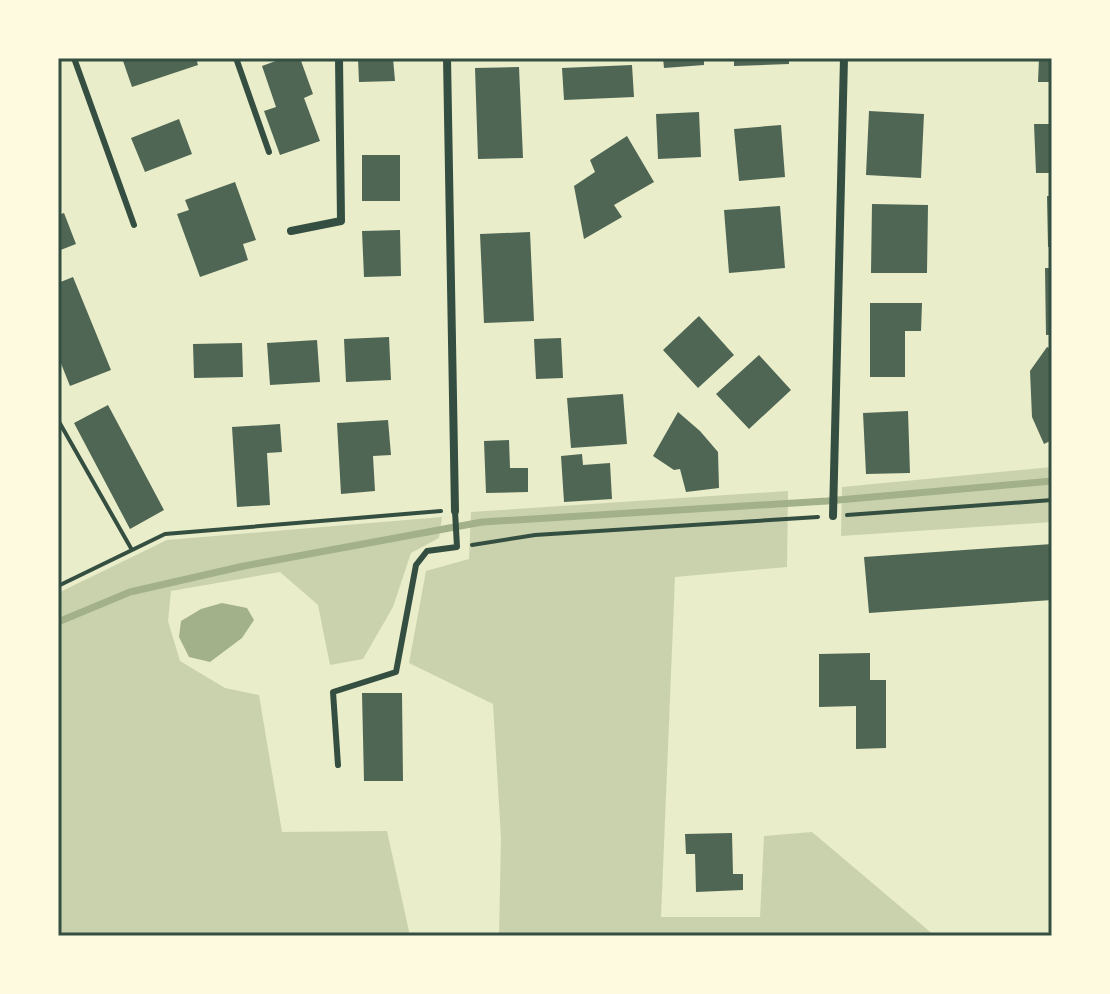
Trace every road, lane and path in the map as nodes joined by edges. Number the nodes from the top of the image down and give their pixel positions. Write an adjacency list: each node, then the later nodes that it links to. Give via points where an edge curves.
1 (74, 58): 7 (lane)
2 (236, 58): 6 (lane)
3 (339, 58): 8 (street, via 341,221)
4 (447, 58): 11 (street)
5 (844, 58): 12 (street)
6 (269, 152)
7 (134, 225)
8 (291, 231)
9 (58, 420): 14 (path)
10 (1052, 500): 12 (path)
11 (455, 511): 13 (lane); 14 (path, via 165,534)
12 (833, 512): 13 (path, via 535,535)
13 (457, 547): 16 (lane, via 427,551 416,565 396,672 333,692)
14 (132, 551): 15 (path)
15 (58, 586)
16 (338, 765)

